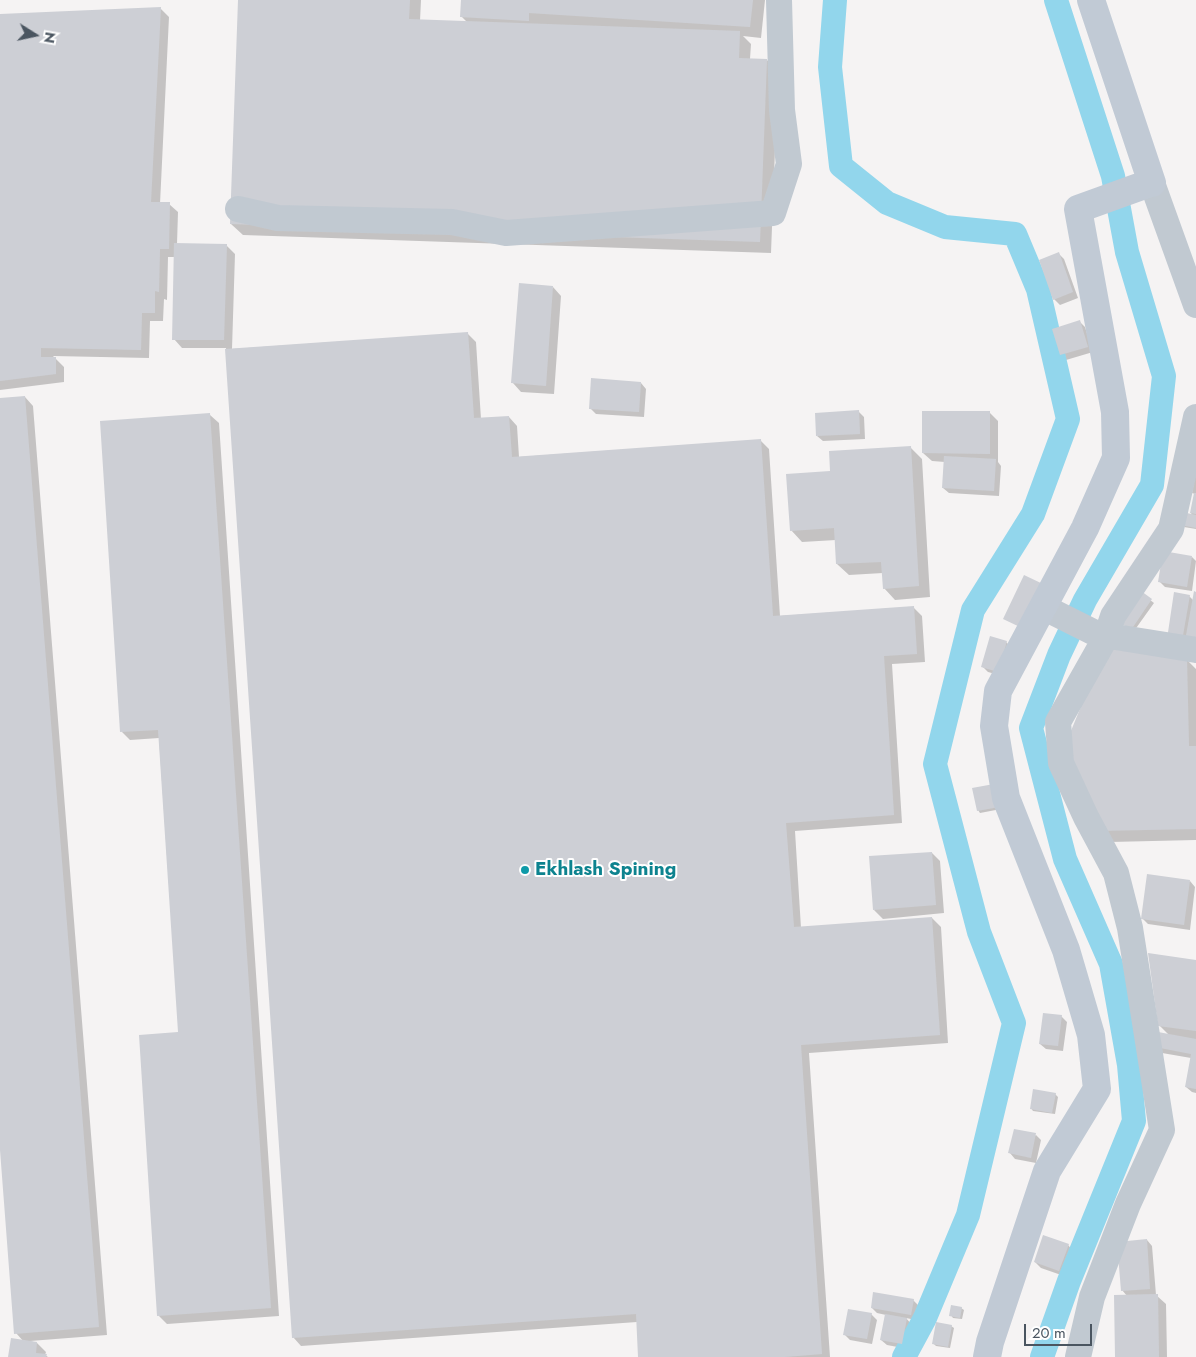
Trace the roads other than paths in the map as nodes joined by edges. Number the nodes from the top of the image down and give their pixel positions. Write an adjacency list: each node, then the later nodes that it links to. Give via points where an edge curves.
1 (779, 0): 4 (street, via 782,110 789,164 773,213 506,234 452,222 278,218)
2 (1091, 0): 3 (street)
3 (1151, 183): 5 (street); 7 (street, via 1078,209 1115,412 1116,458 1085,528)
4 (238, 209)
5 (1196, 305)
6 (1196, 417): 8 (street, via 1171,529)
7 (1043, 607): 8 (street); 10 (street, via 998,691 994,726 1006,798 1066,950 1091,1035 1097,1089 1047,1171)
8 (1101, 636): 9 (street); 11 (street, via 1058,722 1061,763 1116,873 1130,928 1162,1130 1128,1204 1092,1297)
9 (1196, 650)
10 (987, 1357)
11 (1078, 1357)

